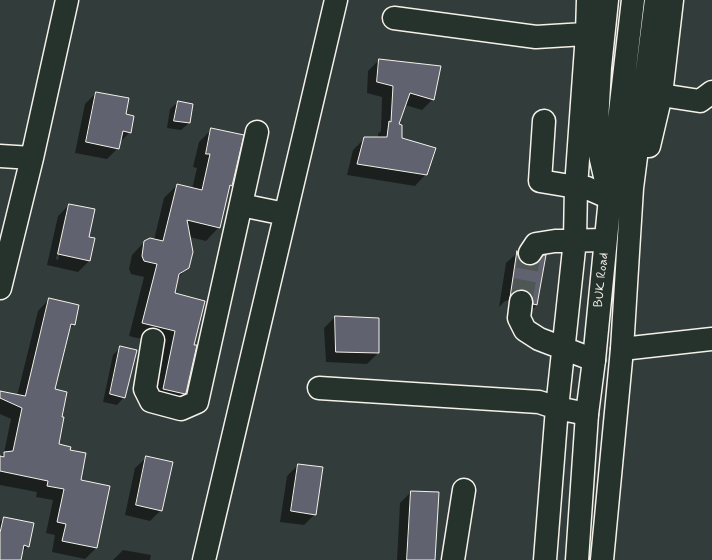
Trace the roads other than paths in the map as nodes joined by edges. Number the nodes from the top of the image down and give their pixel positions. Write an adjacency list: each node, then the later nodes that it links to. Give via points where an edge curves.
1 (68, 0): 15 (main road)
2 (336, 0): 20 (main road)
3 (588, 0): 9 (main road)
4 (608, 0): 9 (main road)
5 (634, 0): 18 (main road, BUK Road)
6 (656, 0): 17 (main road, BUK Road)
7 (672, 0): 11 (main road)
8 (394, 18): 9 (main road, via 536,37)
9 (596, 33): 16 (main road); 18 (main road, via 600,67 597,123 600,155)
10 (712, 92): 11 (main road, via 700,101)
11 (662, 95): 17 (main road, via 647,151)
12 (544, 121): 16 (main road, via 540,181)
13 (257, 132): 19 (main road)
14 (0, 156): 15 (main road)
15 (32, 158): 24 (main road)
16 (576, 187): 18 (main road, via 587,188); 21 (main road)
17 (632, 188): 29 (main road, BUK Road)
18 (610, 198): 22 (main road, BUK Road)
19 (241, 205): 20 (main road); 27 (main road, via 197,402 181,409 151,401 144,389)
20 (285, 214): 35 (main road)
21 (575, 240): 22 (main road); 23 (main road, via 536,244); 28 (main road)
22 (606, 240): 30 (main road, BUK Road)
23 (530, 253)
24 (0, 288)
25 (521, 302): 28 (main road, via 519,318 524,330)
26 (712, 339): 29 (main road)
27 (153, 340)
28 (563, 348): 30 (main road); 32 (main road)
29 (622, 349): 39 (main road, BUK Road)
30 (594, 360): 33 (main road, BUK Road)
31 (319, 388): 32 (main road, via 539,402)
32 (557, 408): 33 (main road); 37 (main road)
33 (587, 414): 38 (main road, BUK Road)
34 (464, 490): 36 (main road)
35 (204, 560)
36 (453, 560)
37 (545, 560)
38 (577, 560)
39 (602, 560)

